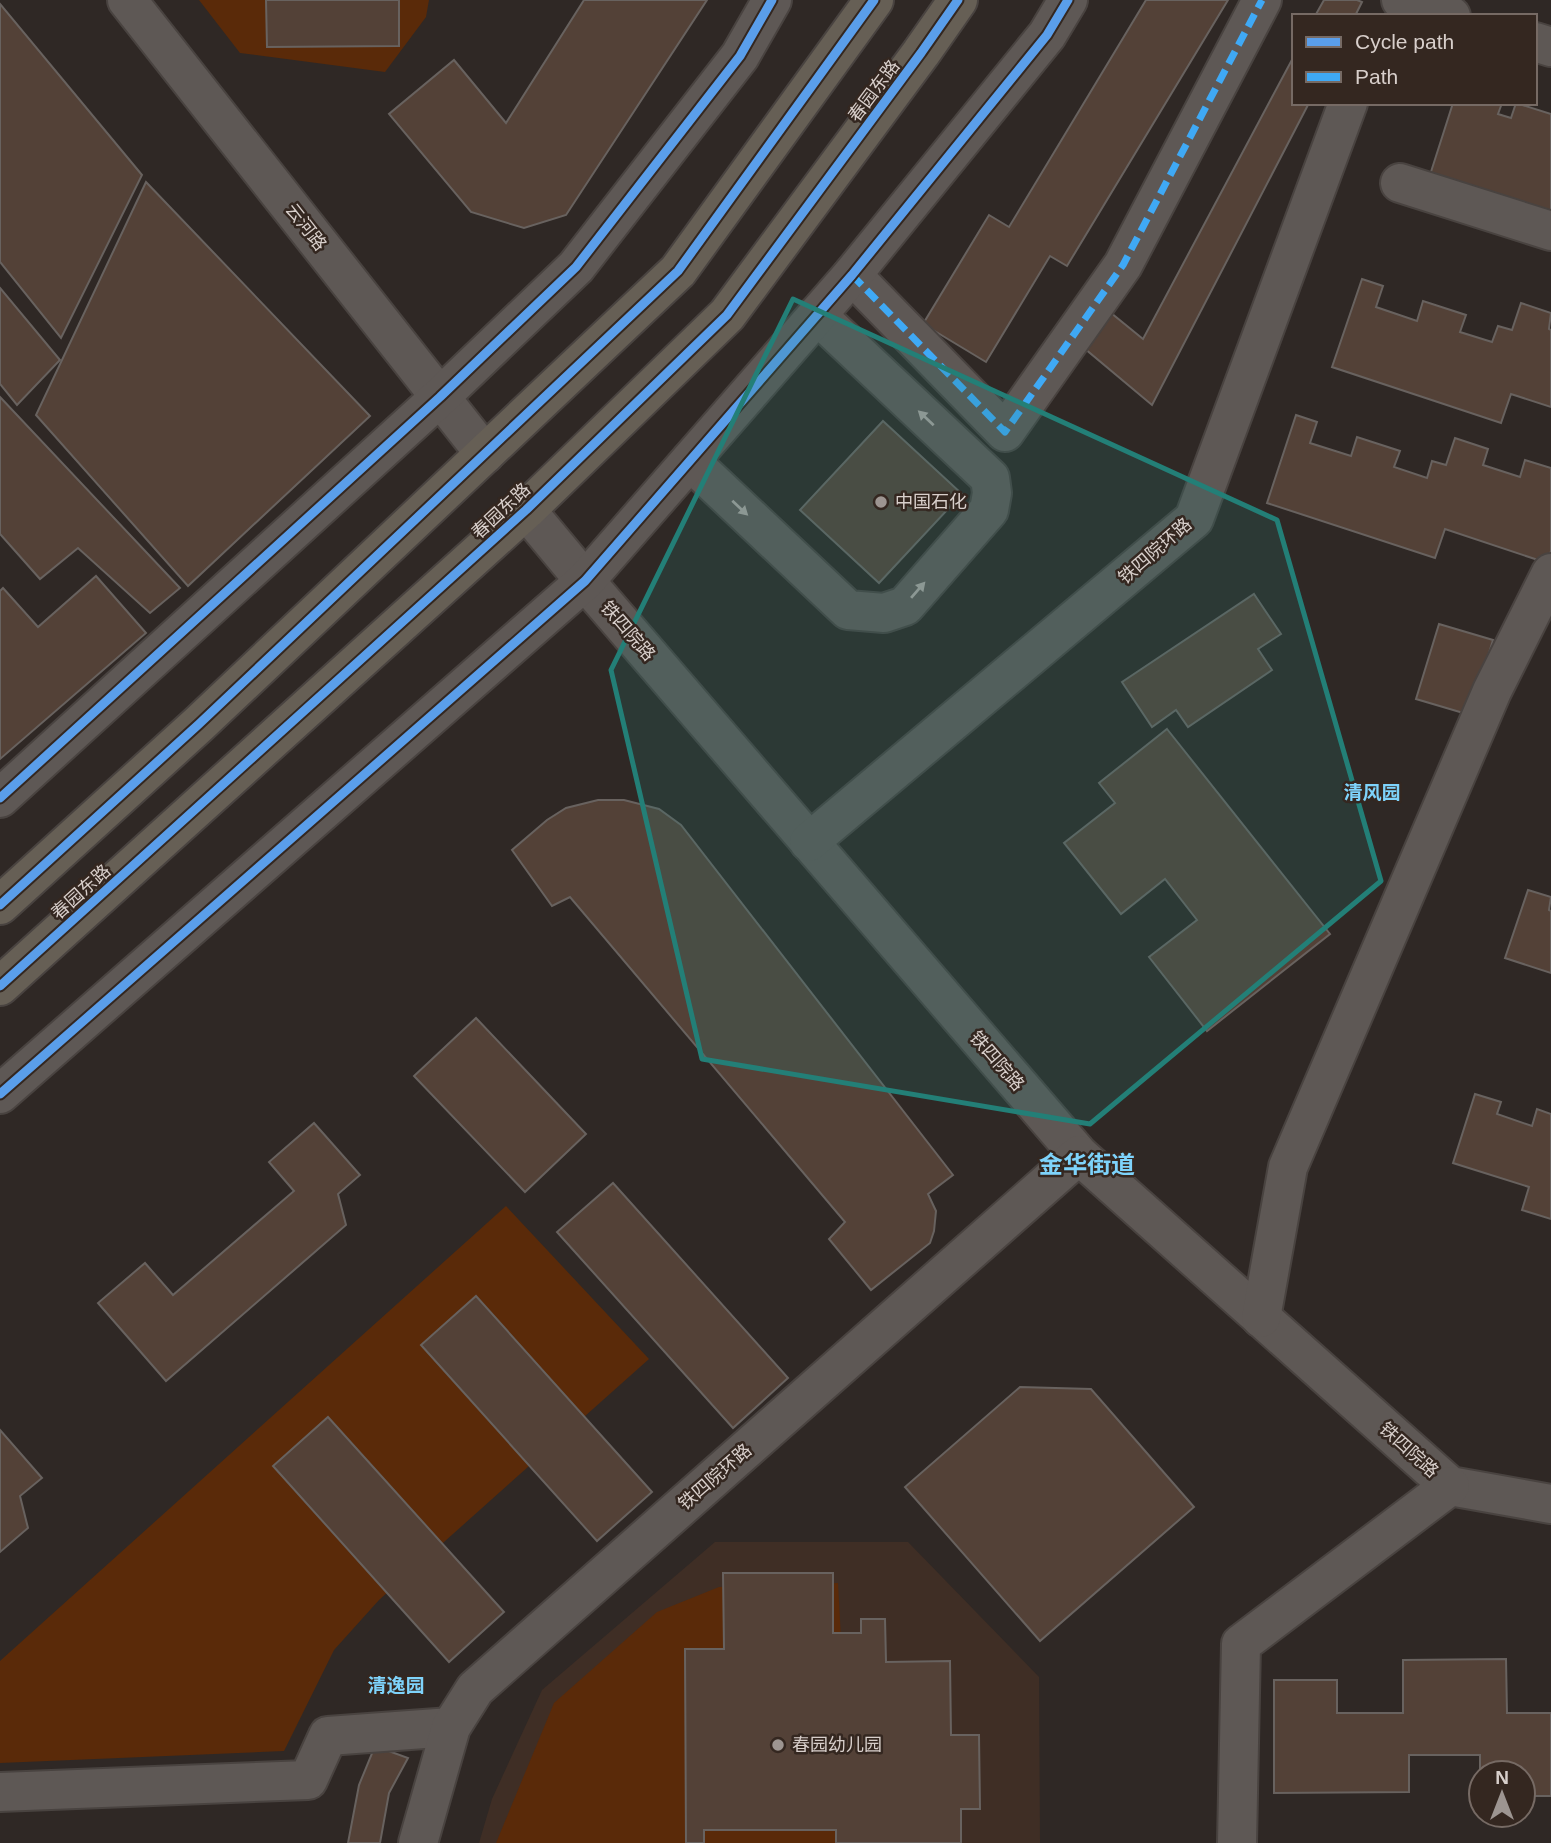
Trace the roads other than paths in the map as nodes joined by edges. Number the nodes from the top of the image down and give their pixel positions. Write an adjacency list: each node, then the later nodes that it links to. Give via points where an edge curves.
1 (127, 0): 14 (street, 云河路)
2 (772, 0): 14 (street, via 740,56 576,267)
3 (874, 0): 15 (main road, via 678,271)
4 (958, 0): 17 (main road, 春园东路, via 727,316)
5 (1068, 0): 12 (street, via 1048,35)
6 (1262, 0): 12 (street, via 1123,265 1005,432)
7 (1401, 0): 8 (street)
8 (1445, 14)
9 (1347, 105): 21 (street, 铁四院环路, via 1194,519)
10 (1400, 183): 11 (street)
11 (1551, 231)
12 (852, 275): 13 (street)
13 (817, 316): 16 (street); 16 (street, one-way to 13, via 848,610 884,613 905,606 989,510 990,478)
14 (440, 397): 15 (street, 云河路); 20 (street)
15 (485, 454): 22 (main road)
16 (690, 461): 19 (street)
17 (526, 510): 19 (street, 铁四院路); 23 (main road, 春园东路)
18 (1551, 573): 26 (street, via 1492,691 1288,1167)
19 (585, 581): 21 (street, 铁四院路); 24 (street)
20 (0, 799)
21 (809, 842): 25 (street, 铁四院路)
22 (0, 905)
23 (0, 986)
24 (0, 1094)
25 (1079, 1156): 26 (street, 铁四院路); 29 (street, 铁四院环路, via 475,1689)
26 (1261, 1318): 27 (street, 铁四院路)
27 (1450, 1486): 28 (street, 铁四院路); 32 (street, via 1241,1644)
28 (1551, 1504)
29 (451, 1727): 30 (street, via 328,1736 308,1780); 31 (street, 铁四院环路)
30 (0, 1792)
31 (418, 1843)
32 (1237, 1843)

